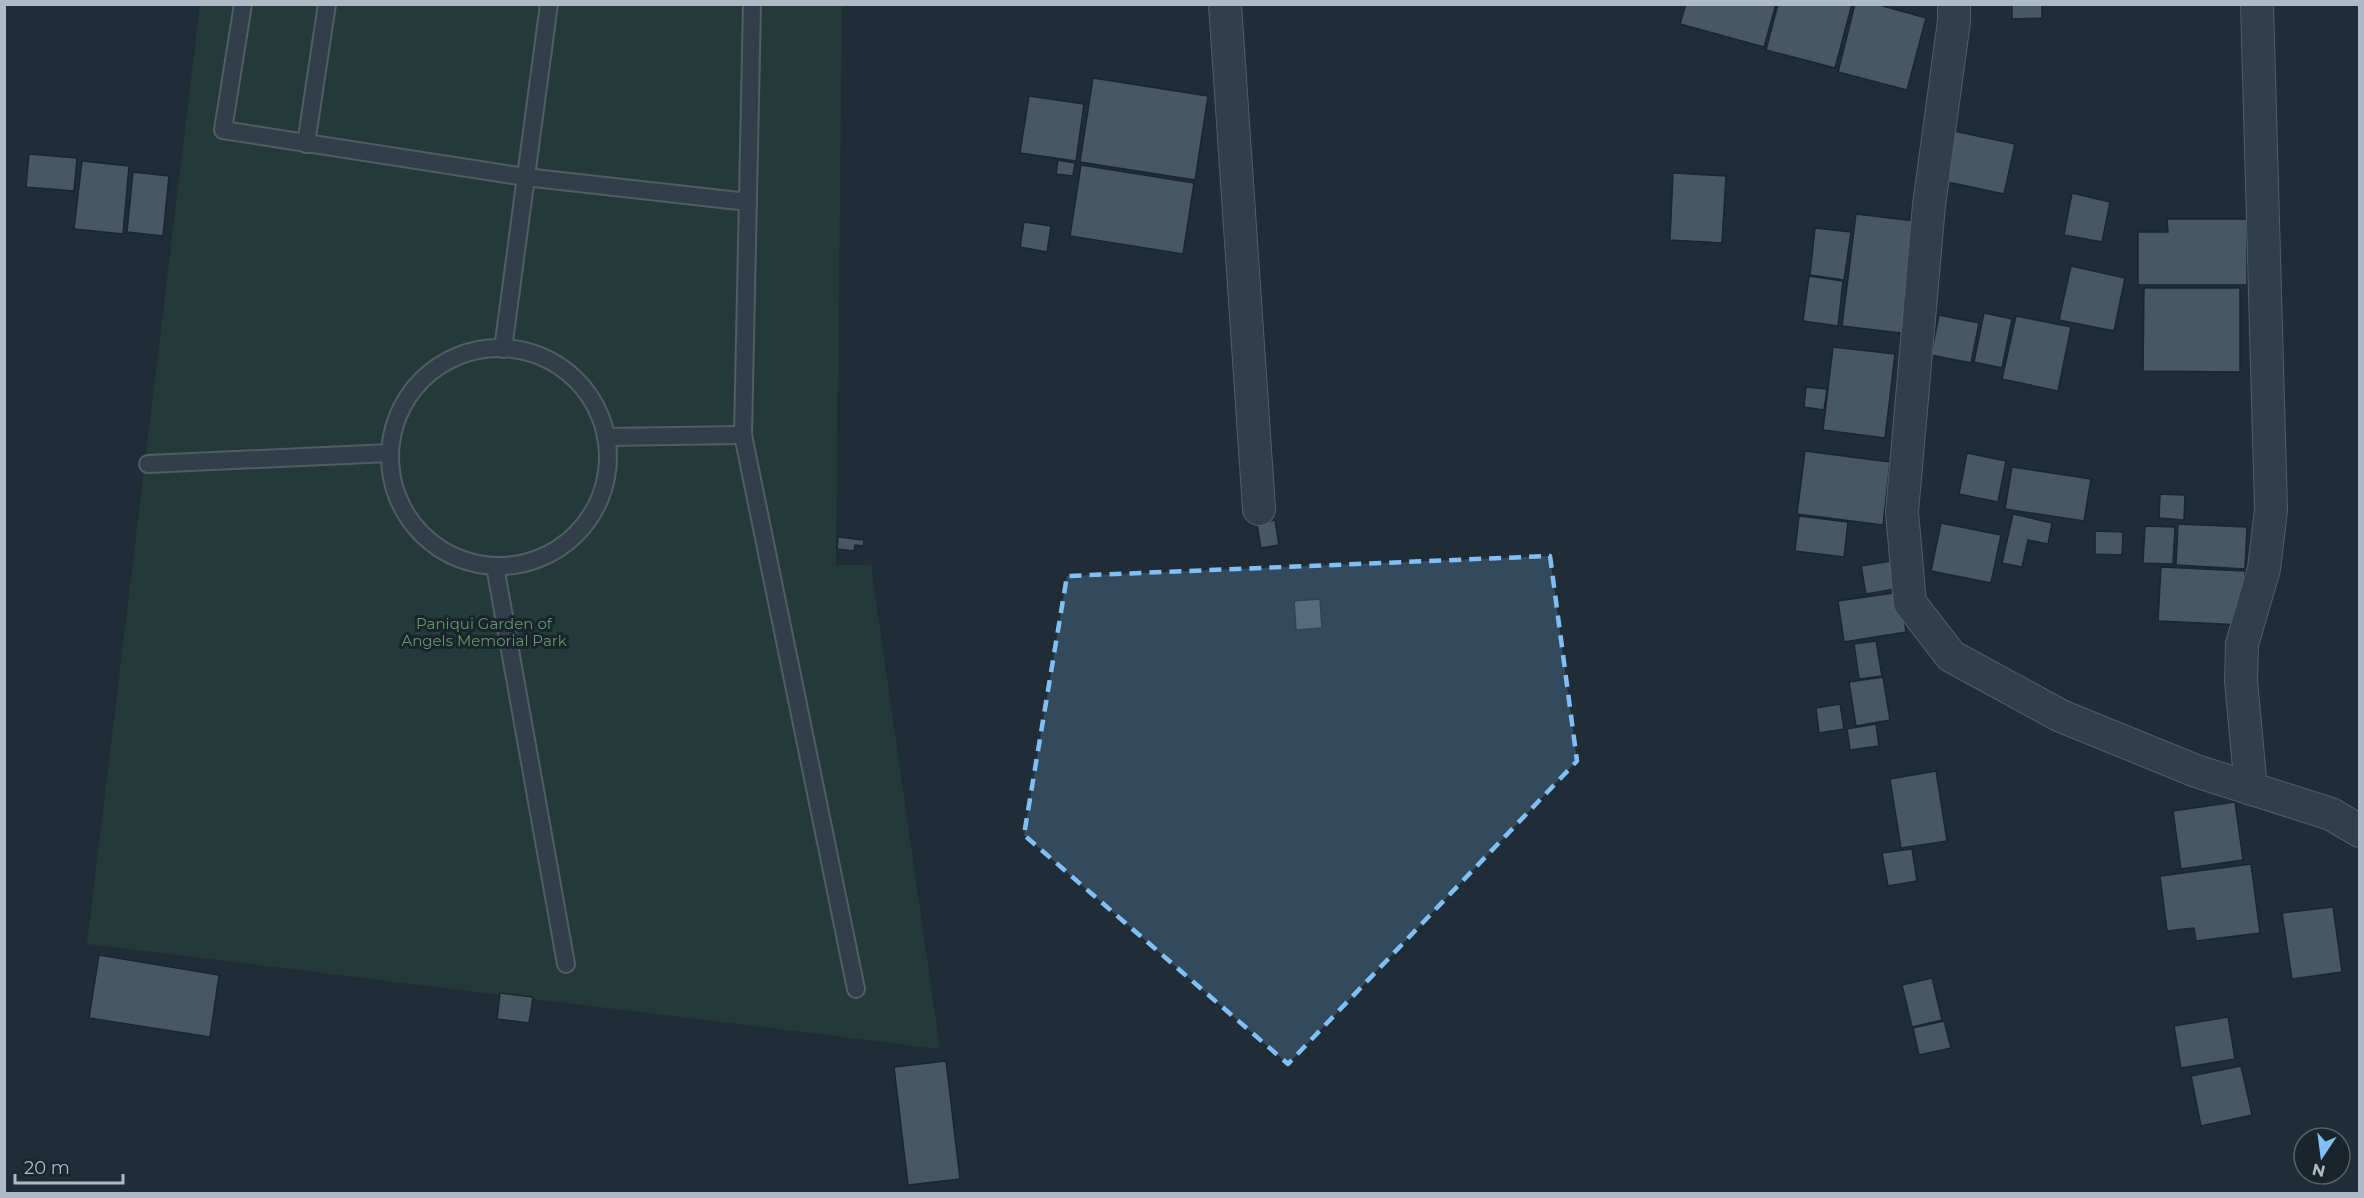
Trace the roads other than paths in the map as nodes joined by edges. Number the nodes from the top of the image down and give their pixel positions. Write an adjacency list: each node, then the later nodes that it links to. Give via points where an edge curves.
1 (243, 4): 8 (lane, via 223,130)
2 (327, 4): 8 (lane)
3 (549, 4): 9 (lane)
4 (752, 4): 10 (lane)
5 (1225, 4): 16 (street)
6 (1954, 4): 18 (street, via 1929,205 1902,512 1910,603 1951,656 1961,662 2061,716)
7 (2257, 4): 18 (street, via 2271,510 2264,569 2242,644 2241,681)
8 (306, 144): 9 (lane)
9 (525, 177): 10 (lane); 11 (lane)
10 (748, 202): 12 (lane)
11 (503, 348): 13 (lane, via 550,361 570,375 587,393); 14 (lane, via 455,358 434,370 403,406)
12 (743, 435): 13 (lane); 21 (lane)
13 (606, 437): 17 (lane, via 609,461 605,486 582,528 543,557)
14 (390, 453): 15 (lane); 17 (lane, via 399,501 411,521 448,553)
15 (148, 464)
16 (1259, 509)
17 (495, 566): 20 (lane)
18 (2251, 789): 19 (street, via 2331,813)
19 (2360, 831)
20 (566, 964)
21 (856, 989)

